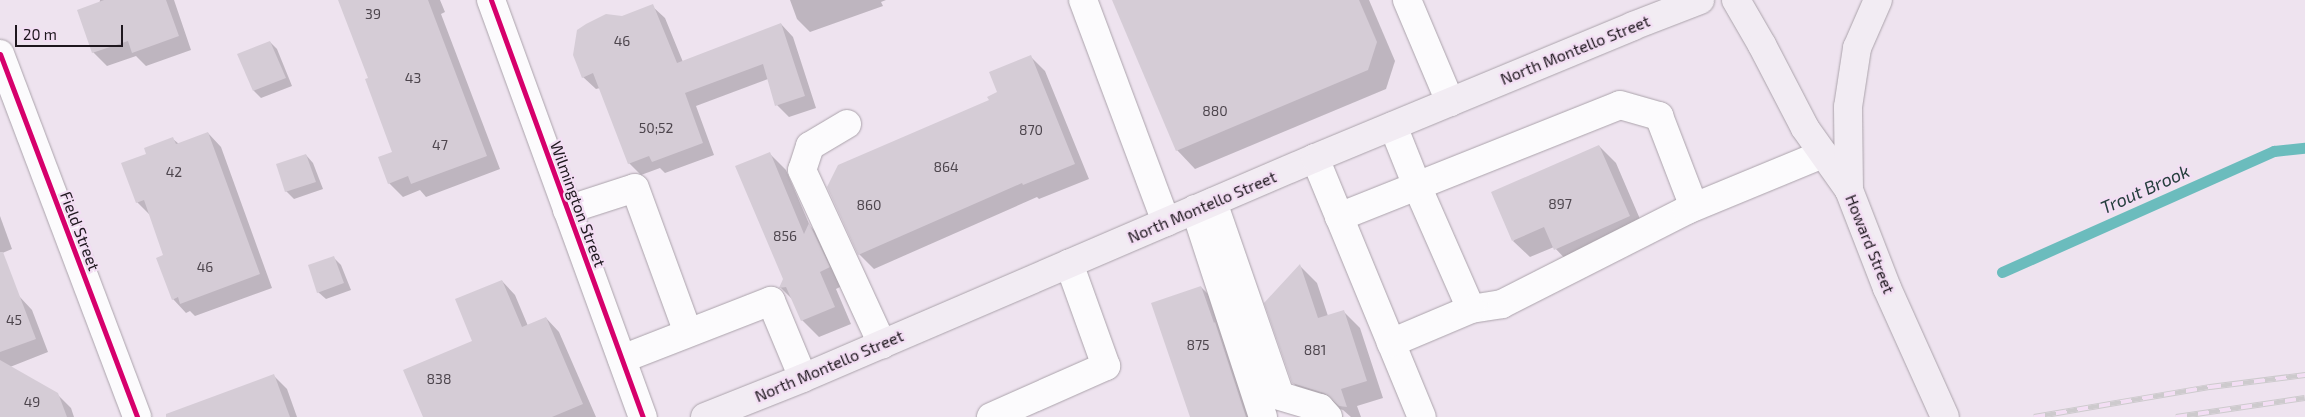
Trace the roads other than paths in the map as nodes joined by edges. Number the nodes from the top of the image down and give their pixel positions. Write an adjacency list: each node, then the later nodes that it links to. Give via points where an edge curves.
1 (491, 0): 17 (street, Wilmington Street)
2 (1083, 0): 19 (street)
3 (1407, 0): 8 (street)
4 (1700, 0): 8 (main road, North Montello Street)
5 (1736, 0): 11 (main road, Howard Street, via 1805,128)
6 (1878, 0): 14 (main road, via 1857,48 1848,107)
7 (0, 54): 27 (street, Field Street)
8 (1450, 102): 10 (main road, North Montello Street)
9 (847, 124): 24 (street, via 810,146 802,170)
10 (1393, 126): 12 (main road, North Montello Street); 13 (street)
11 (1823, 154): 14 (main road, Howard Street); 16 (street)
12 (1315, 158): 15 (main road, North Montello Street); 18 (street)
13 (1417, 186): 16 (street, via 1620,105 1659,116); 18 (street); 21 (street)
14 (1848, 190): 34 (main road, Howard Street)
15 (1204, 206): 19 (main road, North Montello Street); 31 (street); 32 (street, via 1280,396 1320,408)
16 (1694, 207): 21 (street, via 1502,304)
17 (567, 210): 22 (street, via 635,188); 25 (street, Wilmington Street)
18 (1339, 217): 23 (street)
19 (1166, 222): 20 (main road, North Montello Street)
20 (1069, 263): 24 (main road, North Montello Street); 30 (street, via 1106,366)
21 (1471, 309): 23 (street)
22 (688, 333): 25 (street); 26 (street, via 772,301)
23 (1391, 343): 33 (street)
24 (882, 344): 26 (main road, North Montello Street)
25 (622, 359): 28 (street, Wilmington Street)
26 (803, 378): 29 (main road, North Montello Street)
27 (137, 417)
28 (643, 417)
29 (705, 417)
30 (991, 417)
31 (1263, 417)
32 (1328, 417)
33 (1422, 417)
34 (1945, 417)

